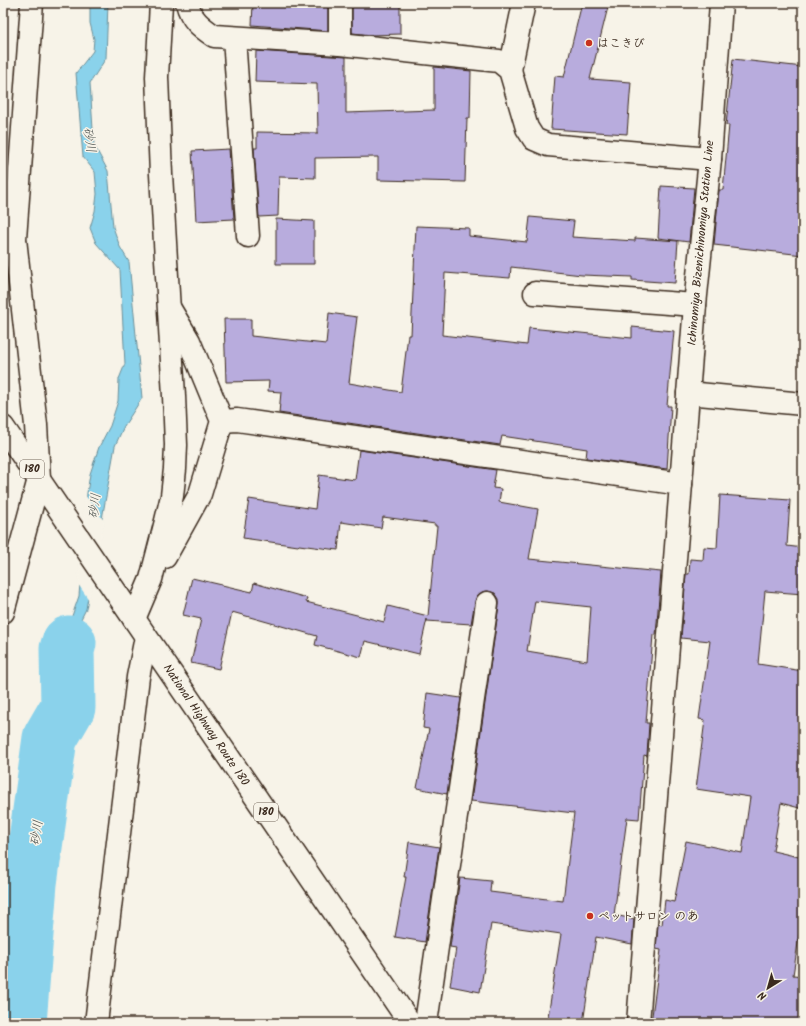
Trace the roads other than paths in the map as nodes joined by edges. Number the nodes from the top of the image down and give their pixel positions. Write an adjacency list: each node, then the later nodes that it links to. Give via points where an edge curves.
1 (32, 3): 19 (main road, via 15,239 36,426)
2 (161, 3): 14 (main road, via 157,77)
3 (187, 3): 7 (main road, via 198,25 214,36)
4 (340, 3): 8 (main road)
5 (524, 3): 9 (main road)
6 (721, 3): 10 (main road, Ichinomiya Bizenichinomiya Station Line)
7 (234, 38): 8 (main road); 11 (main road)
8 (340, 44): 9 (main road, via 499,61)
9 (510, 70): 10 (main road, via 527,128 534,139 548,145)
10 (710, 159): 13 (main road, Ichinomiya Bizenichinomiya Station Line)
11 (248, 236)
12 (535, 293): 13 (main road)
13 (694, 305): 15 (main road, Ichinomiya Bizenichinomiya Station Line)
14 (168, 306): 17 (main road, via 189,341); 21 (main road, via 174,396 175,469 172,496)
15 (688, 393): 16 (main road); 20 (main road, Ichinomiya Bizenichinomiya Station Line)
16 (803, 404)
17 (222, 421): 20 (main road, via 237,420); 21 (main road, via 200,494)
18 (3, 427): 19 (main road, National Highway Route 180 / 180)
19 (39, 479): 23 (main road); 24 (main road, National Highway Route 180 / 180)
20 (681, 484): 28 (main road, Ichinomiya Bizenichinomiya Station Line)
21 (151, 579): 24 (main road)
22 (487, 603): 27 (main road)
23 (3, 612)
24 (134, 619): 25 (main road, via 138,677); 26 (main road, National Highway Route 180 / 180)
25 (96, 1023)
26 (410, 1023)
27 (426, 1023)
28 (638, 1023)

